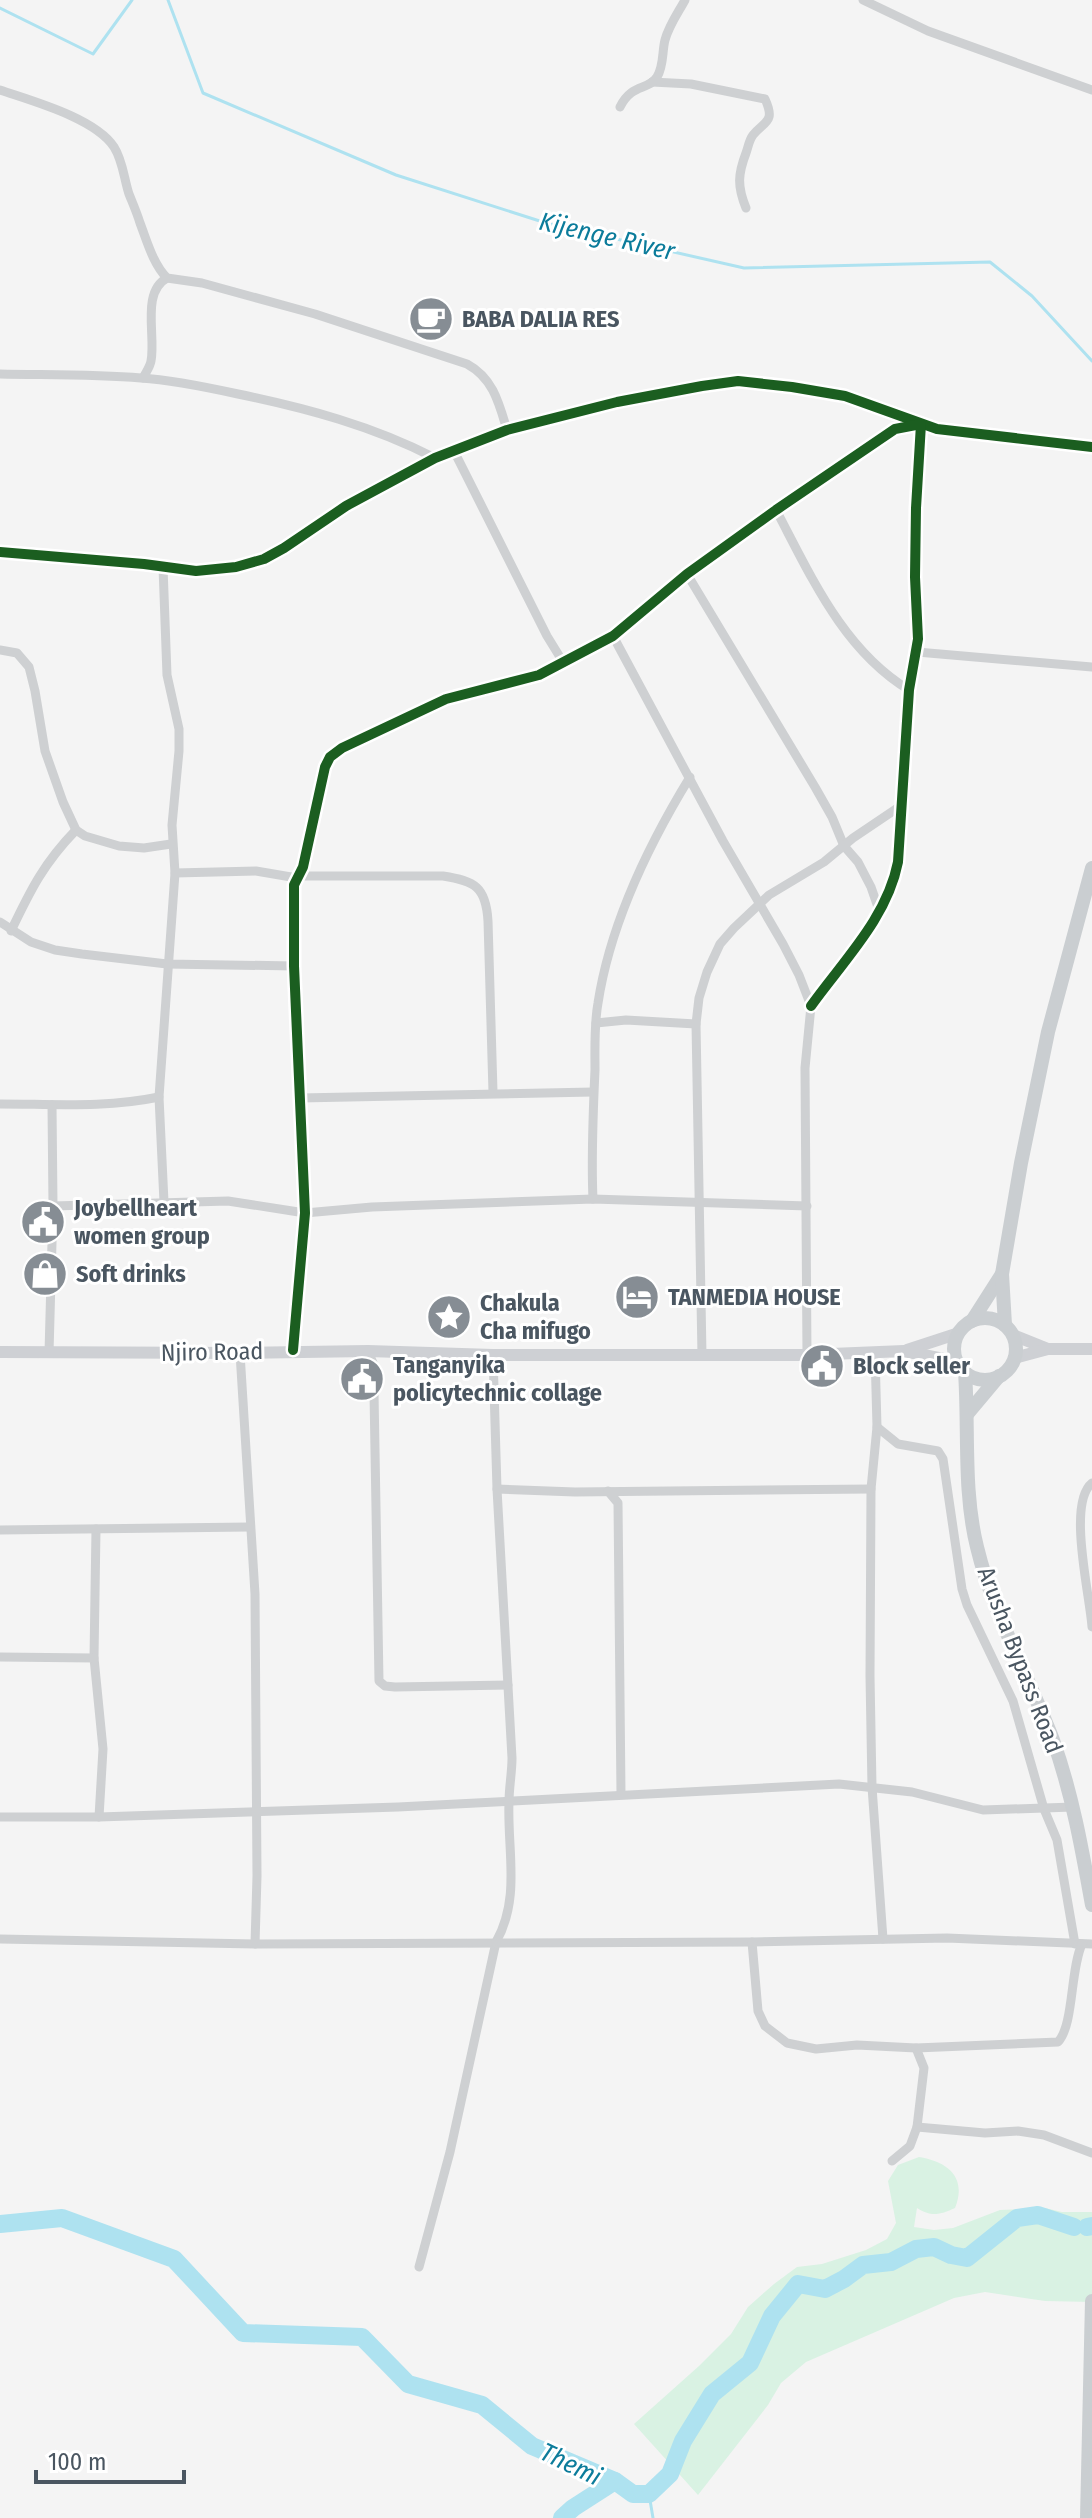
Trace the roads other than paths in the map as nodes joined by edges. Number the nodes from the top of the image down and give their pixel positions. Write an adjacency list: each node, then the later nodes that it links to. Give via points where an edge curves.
1 (685, 0): 3 (street, via 665,38 661,68)
2 (863, 0): 5 (street, via 928,31)
3 (652, 82): 6 (street, via 625,95); 7 (street, via 765,99 766,125 753,136 738,173)
4 (0, 90): 8 (street, via 62,112 111,142 149,246)
5 (1092, 90)
6 (620, 107)
7 (746, 208)
8 (167, 278): 10 (street, via 156,288 151,362); 12 (street, via 300,309 467,364 488,380)
9 (0, 374): 10 (street)
10 (143, 378): 15 (street, via 281,402 403,442)
11 (921, 424): 12 (street, via 845,396 738,381 617,402); 13 (street); 16 (street, via 895,429); 22 (street)
12 (507, 430): 14 (street)
13 (1092, 447)
14 (454, 451): 15 (street); 23 (street)
15 (435, 458): 18 (street, via 264,559 217,570)
16 (776, 510): 19 (street); 25 (street, via 826,604 868,659)
17 (0, 552): 18 (street)
18 (163, 567): 29 (street, via 167,675 179,729)
19 (687, 574): 20 (street); 30 (street)
20 (613, 636): 23 (street); 26 (street)
21 (0, 650): 28 (street, via 17,653 29,667 45,751)
22 (917, 652): 24 (street); 25 (street)
23 (563, 662): 33 (street, via 531,678 446,699 330,757)
24 (1092, 667)
25 (909, 690): 27 (street)
26 (690, 777): 34 (street); 41 (street, via 630,891 605,970)
27 (902, 805): 30 (street); 35 (street, via 897,871)
28 (76, 830): 29 (street, via 119,846); 37 (street, via 51,856)
29 (171, 844): 32 (street)
30 (844, 846): 34 (street); 35 (street, via 858,862)
31 (1092, 868): 55 (main road, via 1048,1032)
32 (175, 873): 33 (street, via 256,871); 38 (street)
33 (298, 877): 39 (street); 43 (street, via 443,876 465,881 483,893)
34 (759, 903): 40 (street); 42 (street, via 720,944 699,998)
35 (880, 913): 40 (street)
36 (0, 922): 37 (street)
37 (11, 931): 38 (street, via 55,950)
38 (167, 964): 39 (street); 45 (street)
39 (294, 966): 46 (street)
40 (811, 1006): 53 (street, via 805,1068)
41 (596, 1023): 42 (street); 44 (street)
42 (696, 1024): 50 (street)
43 (493, 1092): 44 (street); 46 (street)
44 (593, 1092): 49 (street)
45 (159, 1097): 48 (street); 51 (street)
46 (300, 1098): 54 (street)
47 (0, 1104): 48 (street)
48 (52, 1105): 52 (street)
49 (593, 1199): 50 (street); 54 (street)
50 (700, 1201): 53 (street); 69 (street)
51 (164, 1202): 52 (street); 54 (street, via 228,1201)
52 (53, 1206): 65 (street)
53 (807, 1206): 70 (street)
54 (305, 1213): 61 (street)
55 (1002, 1274): 56 (main road); 57 (main road)
56 (972, 1321): 57 (main road, via 989,1318); 58 (main road)
57 (1009, 1330): 59 (street); 71 (main road)
58 (959, 1333): 63 (street, Njiro Road); 72 (main road, Arusha Bypass Road, via 955,1343)
59 (1048, 1349): 60 (street); 71 (street)
60 (1092, 1349)
61 (293, 1350): 62 (street, Njiro Road); 66 (street, Njiro Road)
62 (368, 1351): 68 (street, Njiro Road); 86 (street, via 373,1363 379,1681 395,1687)
63 (904, 1351): 67 (street, Njiro Road); 72 (street, Njiro Road)
64 (0, 1352): 65 (street, Njiro Road)
65 (49, 1353): 66 (street, Njiro Road)
66 (240, 1353): 80 (street)
67 (875, 1353): 70 (street, Njiro Road); 75 (street)
68 (493, 1355): 69 (street, Njiro Road); 77 (street)
69 (702, 1355): 70 (street, Njiro Road)
70 (807, 1355)
71 (1014, 1358): 73 (main road)
72 (962, 1367): 73 (main road, via 981,1379); 74 (main road, Arusha Bypass Road)
73 (999, 1376): 74 (main road)
74 (968, 1413): 90 (main road, Arusha Bypass Road, via 969,1507 977,1548)
75 (877, 1427): 78 (street); 91 (street, via 898,1444 938,1451 943,1459 962,1589 1013,1701)
76 (1092, 1483): 83 (street, via 1083,1493 1080,1512)
77 (497, 1489): 79 (street); 86 (street)
78 (871, 1489): 79 (street); 87 (street)
79 (608, 1491): 88 (street, via 618,1503)
80 (249, 1527): 81 (street); 92 (street, via 255,1594)
81 (96, 1529): 82 (street); 85 (street)
82 (0, 1530)
83 (1092, 1627)
84 (0, 1657): 85 (street)
85 (94, 1658): 94 (street, via 103,1749)
86 (508, 1685): 89 (street)
87 (872, 1787): 88 (street, via 795,1785); 91 (street, via 983,1810); 97 (street)
88 (621, 1794): 89 (street)
89 (508, 1803): 92 (street); 98 (street, via 510,1899)
90 (1073, 1807): 91 (street); 95 (main road, Arusha Bypass Road)
91 (1044, 1809): 101 (street)
92 (256, 1812): 94 (street); 100 (street)
93 (0, 1817): 94 (street)
94 (99, 1817)
95 (1092, 1905)
96 (0, 1939): 100 (street)
97 (883, 1939): 99 (street); 101 (street)
98 (496, 1942): 99 (street); 100 (street); 106 (street)
99 (752, 1942): 102 (street, via 758,2011 765,2026 787,2043 816,2049)
100 (255, 1944)
101 (1083, 1944): 102 (street, via 1074,1966 1066,2028 1058,2042)
102 (916, 2048): 103 (street, via 924,2068)
103 (917, 2127): 104 (street, via 1018,2131); 105 (street, via 910,2146)
104 (1092, 2153)
105 (892, 2161)
106 (419, 2267)
107 (1092, 2301): 108 (main road)
108 (1092, 2312): 109 (main road)
109 (1087, 2518)

